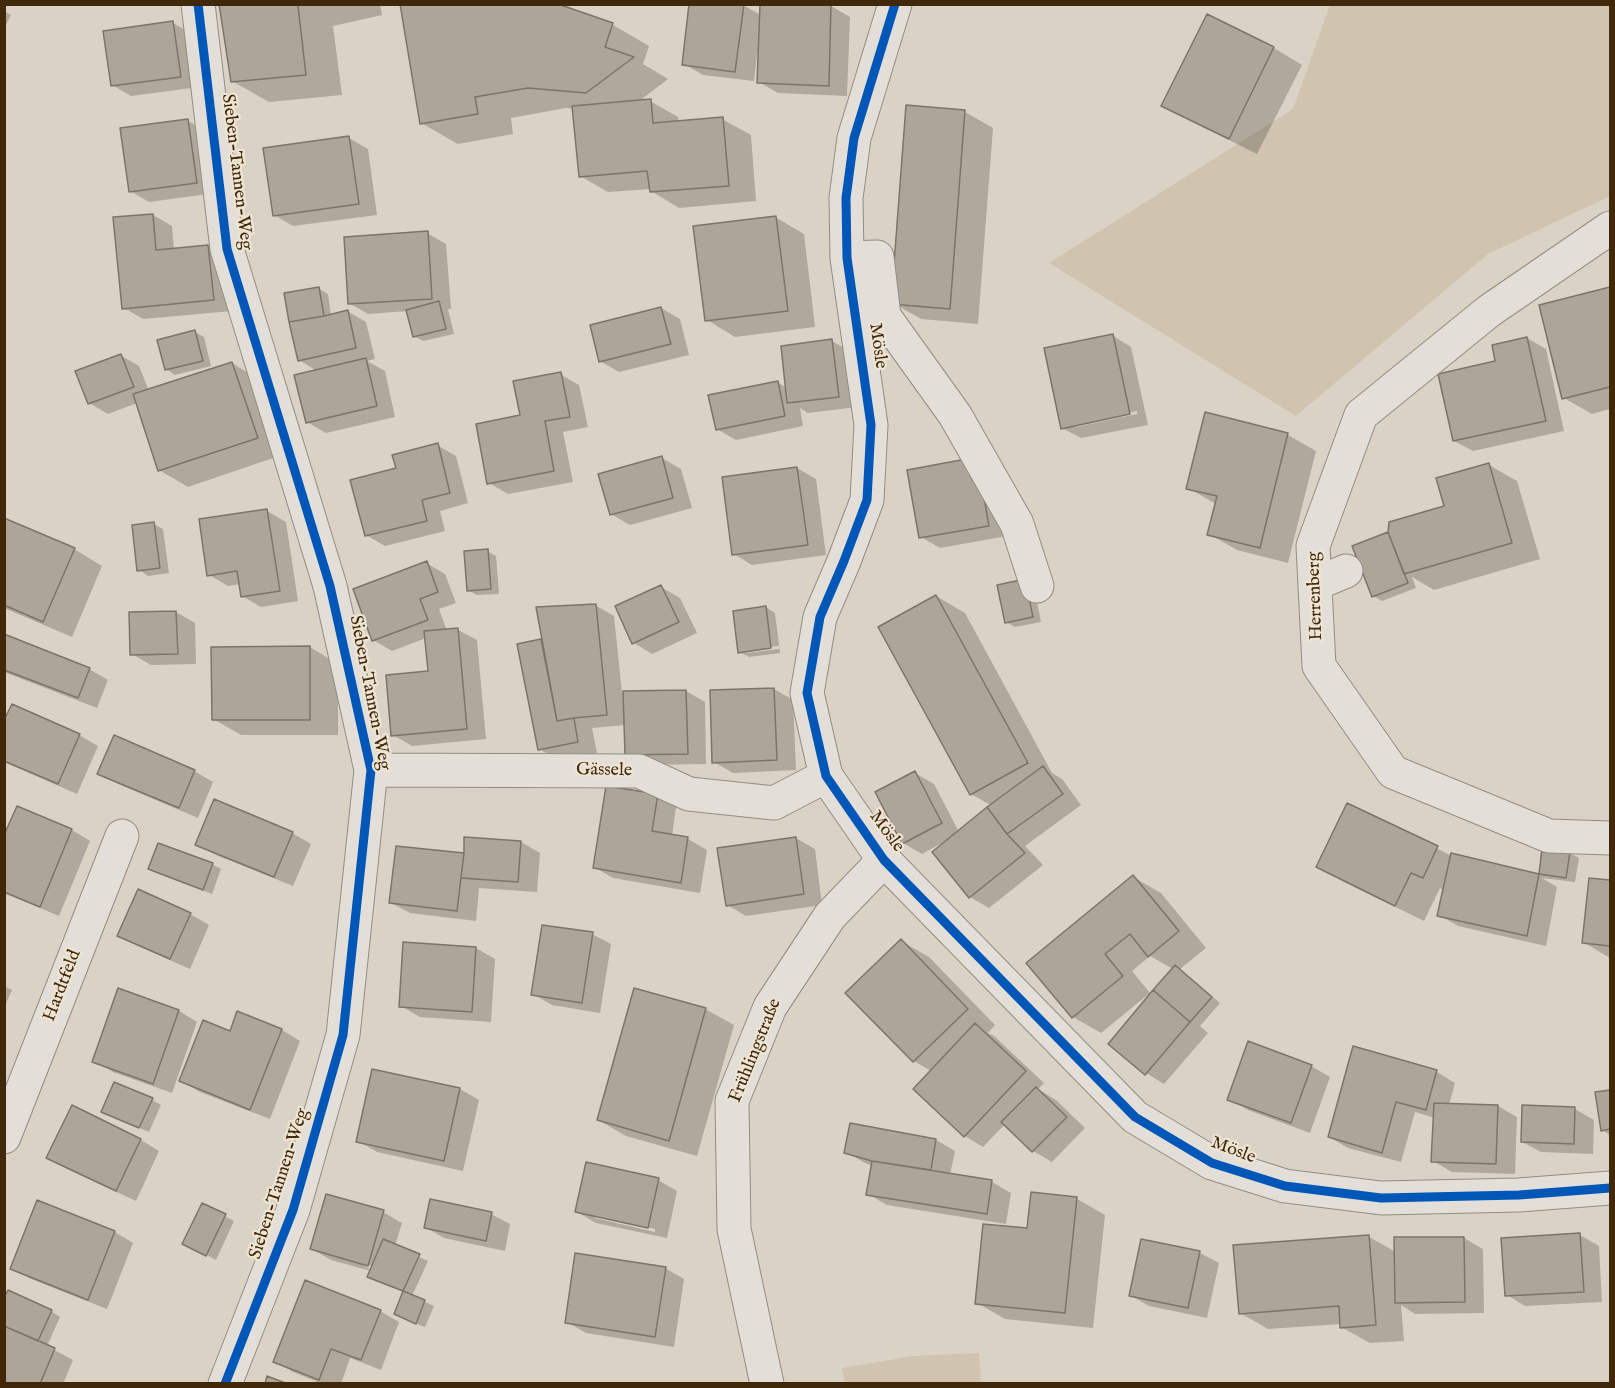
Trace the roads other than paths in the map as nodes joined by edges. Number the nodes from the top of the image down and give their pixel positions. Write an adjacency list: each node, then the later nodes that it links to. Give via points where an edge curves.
1 (198, 4): 8 (street, Sieben-Tannen-Weg, via 227,249 330,586)
2 (895, 4): 4 (street, Mösle, via 854,138 846,198)
3 (1611, 228): 6 (street, Herrenberg, via 1489,311 1361,415 1313,546)
4 (847, 258): 7 (street, via 877,257 884,316 955,415 1017,524); 9 (street, Mösle, via 871,425 867,500 820,618 807,693)
5 (1346, 571): 6 (street)
6 (1315, 584): 11 (street, Herrenberg, via 1319,666 1393,772 1549,836)
7 (1037, 586)
8 (371, 770): 9 (street, Gässele, via 639,771 689,794 774,803); 15 (street, Sieben-Tannen-Weg, via 343,1035 293,1210)
9 (826, 776): 12 (street, Mösle)
10 (122, 836): 13 (street, Hardtfeld)
11 (1611, 838)
12 (884, 860): 14 (street, Mösle, via 1135,1117 1212,1163 1285,1186 1381,1198); 16 (street, Frühlingstraße, via 830,916 770,1007 732,1101 734,1229)
13 (4, 1137)
14 (1611, 1188)
15 (225, 1383)
16 (767, 1383)

